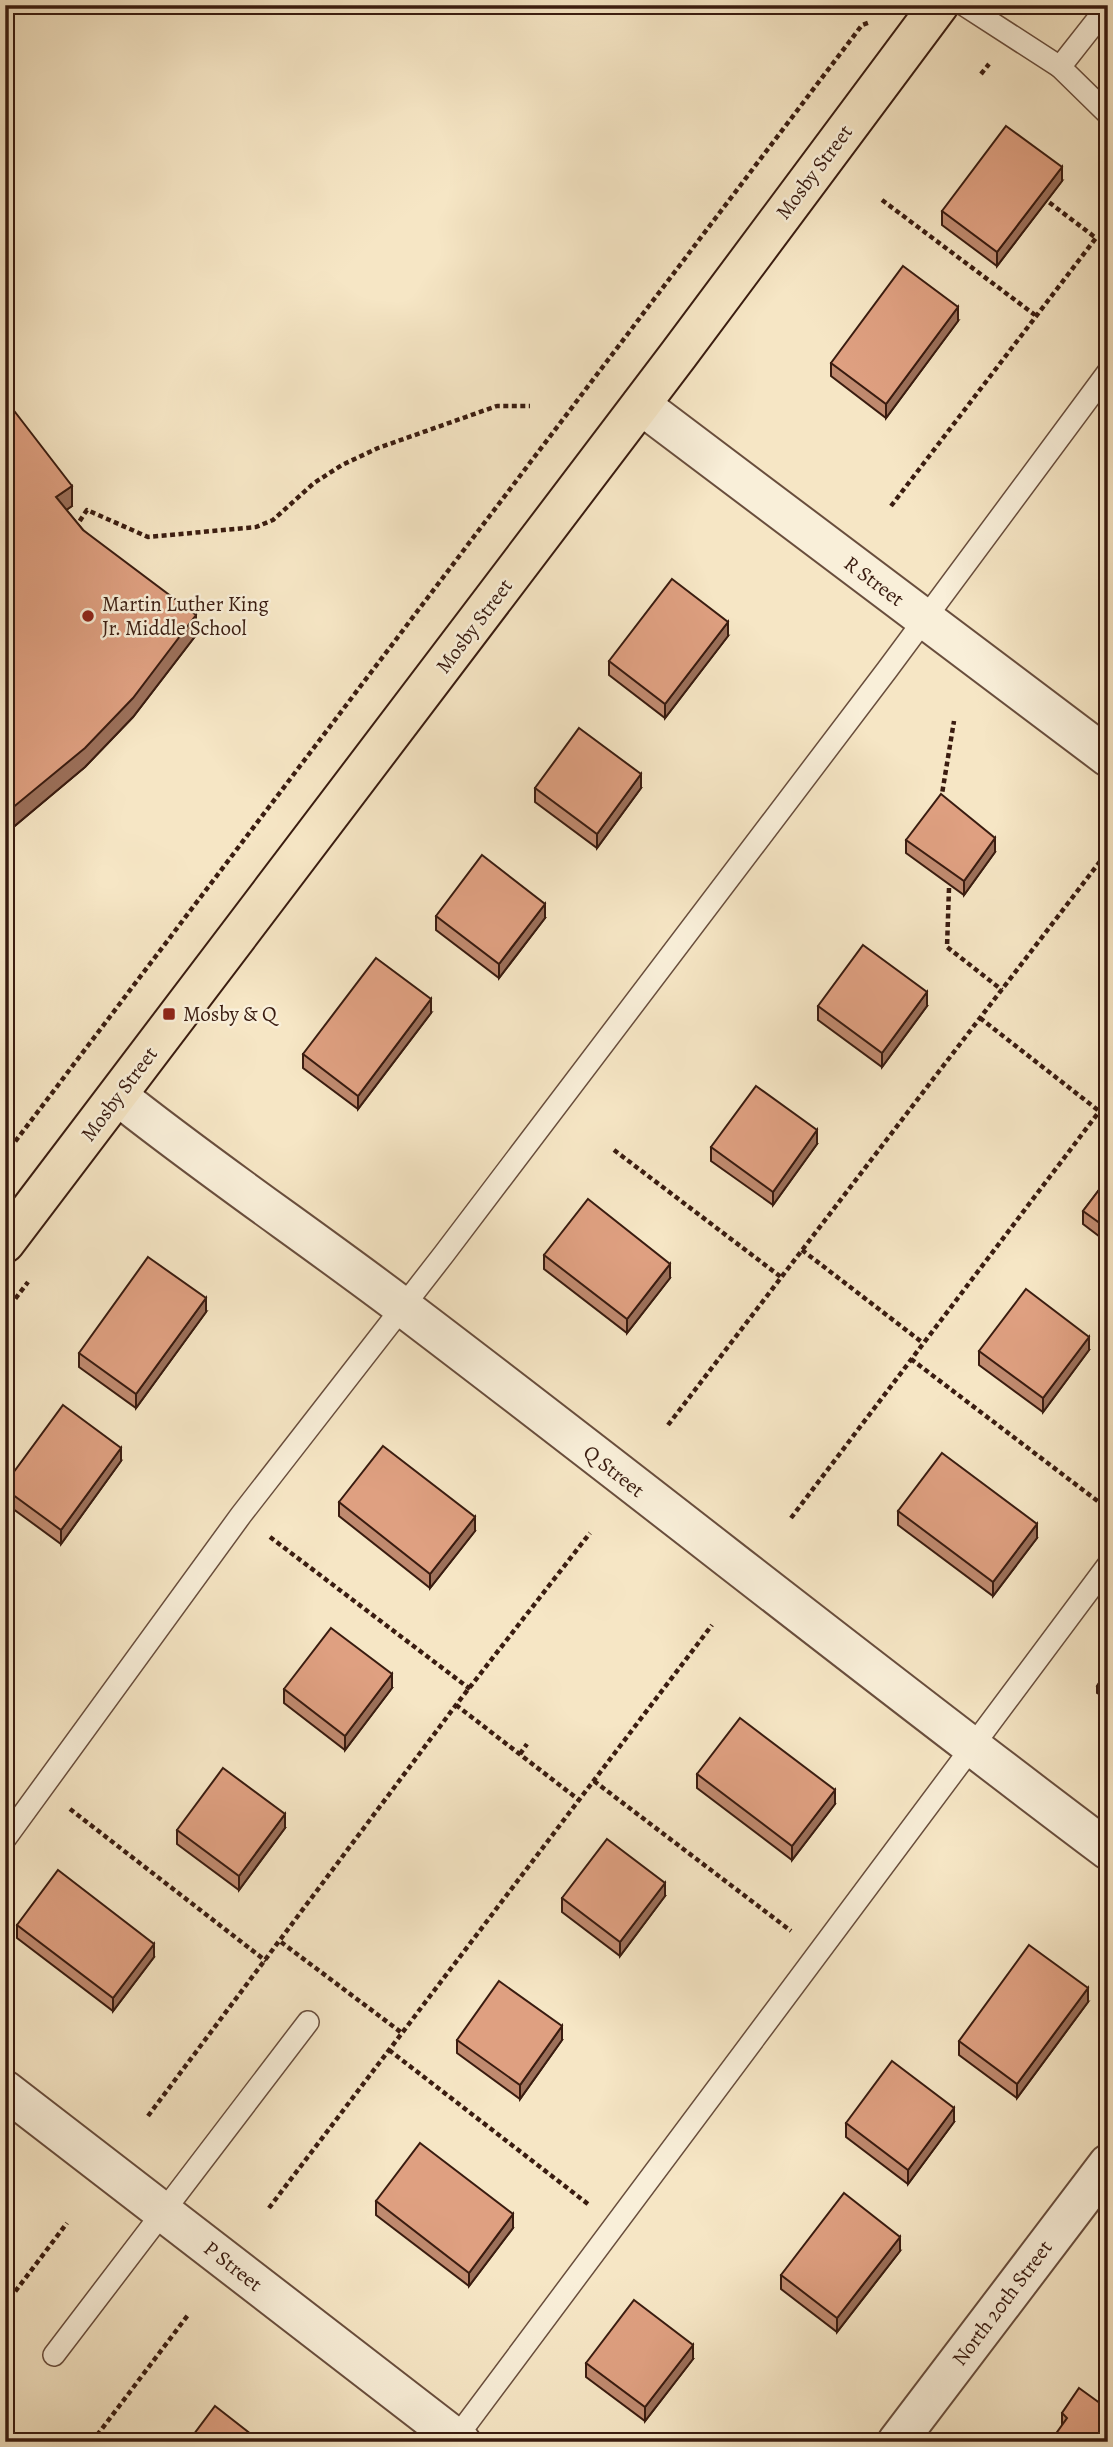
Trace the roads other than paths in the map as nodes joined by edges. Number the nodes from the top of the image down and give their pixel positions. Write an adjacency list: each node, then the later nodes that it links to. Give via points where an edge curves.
1 (939, 5): 7 (main road, Mosby Street)
2 (964, 5): 4 (lane)
3 (1108, 6): 4 (lane)
4 (1060, 66): 5 (lane)
5 (1108, 114)
6 (1108, 372): 8 (lane)
7 (641, 405): 8 (street, R Street); 10 (main road, Mosby Street)
8 (925, 619): 9 (street, R Street); 12 (lane)
9 (1108, 757)
10 (118, 1096): 11 (main road, Mosby Street); 12 (street, Q Street)
11 (5, 1243)
12 (403, 1307): 14 (street, Q Street); 15 (lane, via 241,1515)
13 (1108, 1566): 14 (lane)
14 (973, 1748): 16 (street, Q Street); 22 (lane)
15 (5, 1839)
16 (1108, 1850)
17 (308, 2022): 20 (lane)
18 (5, 2090): 20 (street, P Street)
19 (1108, 2164): 23 (street, North 20th Street)
20 (162, 2211): 21 (lane); 22 (street, P Street)
21 (54, 2355)
22 (457, 2440)
23 (897, 2442)

